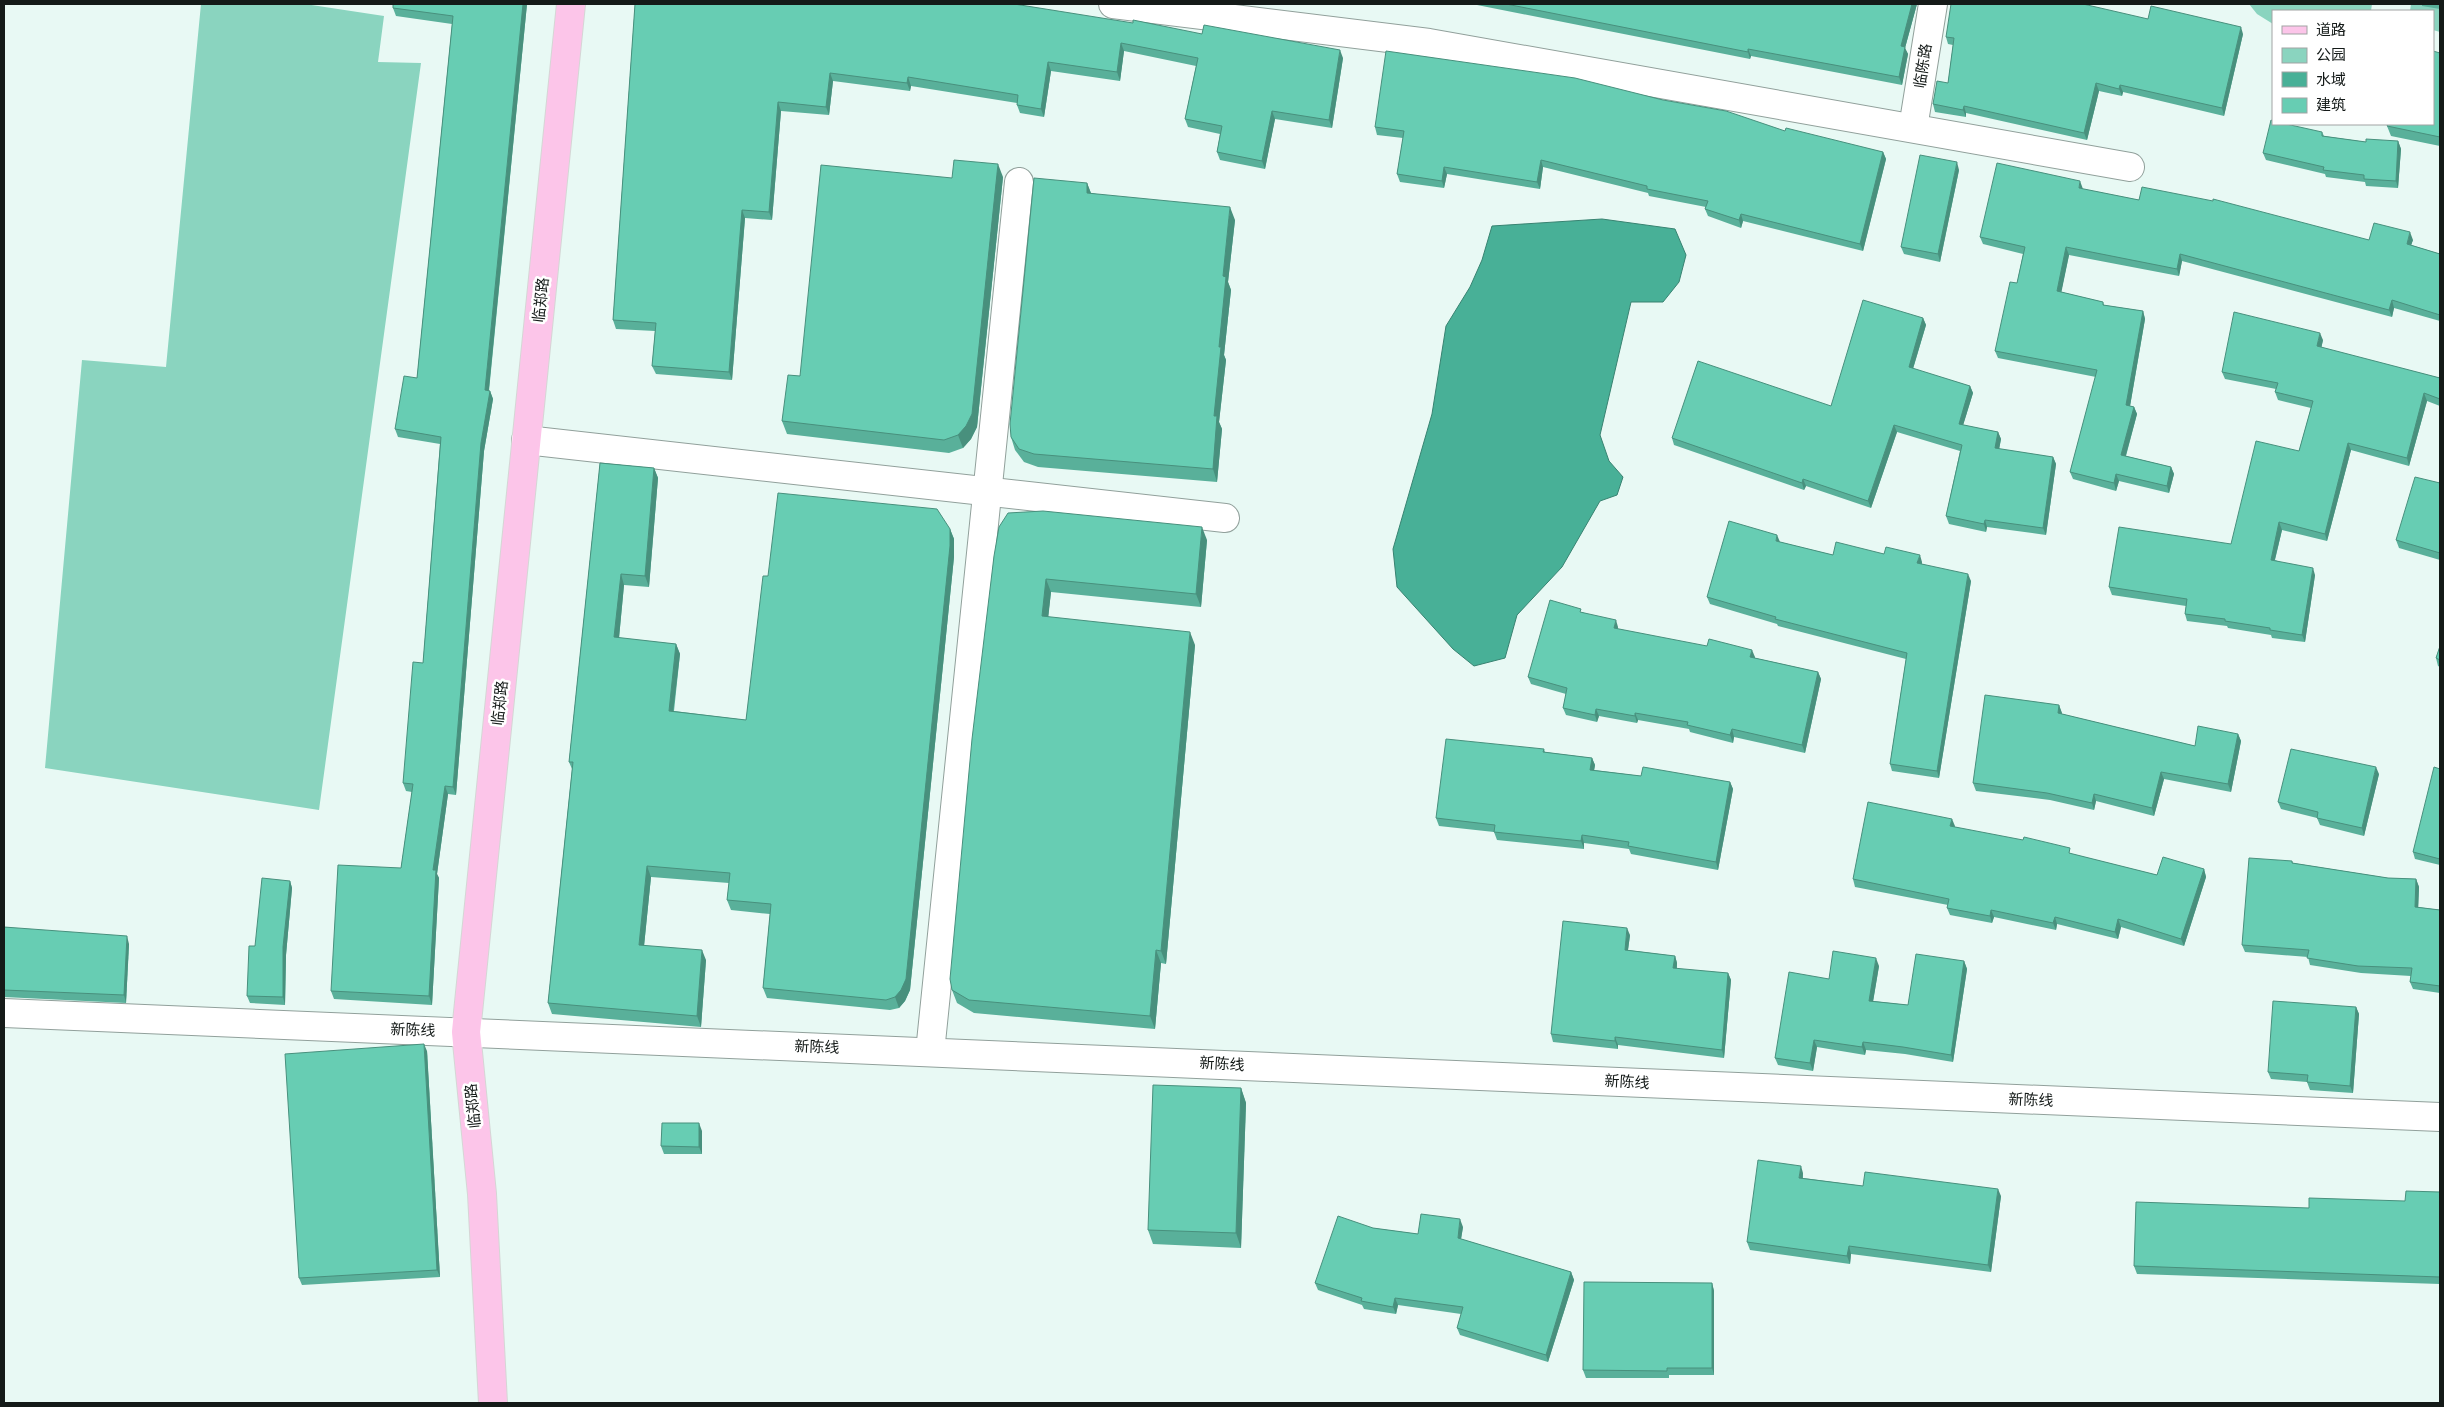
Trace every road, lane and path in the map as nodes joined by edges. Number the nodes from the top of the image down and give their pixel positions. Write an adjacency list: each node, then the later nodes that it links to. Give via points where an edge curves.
1 (571, 4): 7 (main road, 临郑路)
2 (1112, 4): 4 (street, via 1429,43)
3 (1933, 4): 4 (street, 临陈路)
4 (1912, 128): 5 (street)
5 (2130, 166)
6 (1019, 182): 8 (street)
7 (526, 440): 8 (street); 11 (main road, 临郑路)
8 (986, 491): 9 (street); 12 (street)
9 (1225, 518)
10 (4, 1013): 11 (street, 新陈线)
11 (466, 1032): 12 (street, 新陈线); 14 (main road, 临郑路, via 482,1194)
12 (930, 1052): 13 (street, 新陈线)
13 (2440, 1117)
14 (493, 1403)

